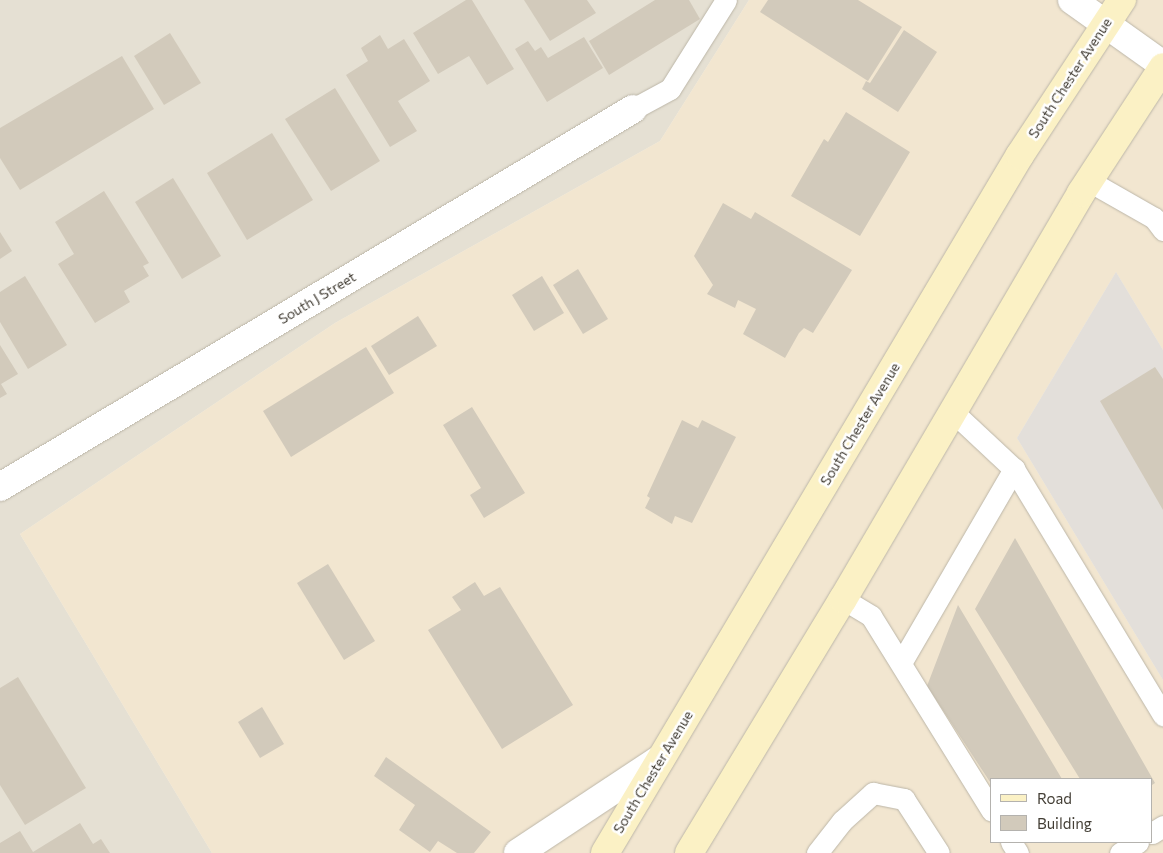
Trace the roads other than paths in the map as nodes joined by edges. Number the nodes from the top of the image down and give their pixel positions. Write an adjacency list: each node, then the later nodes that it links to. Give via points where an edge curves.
1 (726, 0): 6 (lane, via 670,89)
2 (1072, 0): 4 (street)
3 (1122, 0): 4 (main road, South Chester Avenue)
4 (1104, 25): 5 (street); 15 (main road, South Chester Avenue, via 1020,155)
5 (1163, 66): 7 (main road)
6 (633, 108): 11 (street, South J Street)
7 (1089, 181): 8 (lane, via 1154,218); 9 (main road)
8 (1163, 230)
9 (952, 411): 10 (lane); 12 (main road)
10 (1014, 470): 13 (lane); 14 (lane)
11 (0, 488)
12 (843, 599): 13 (lane, via 870,616); 20 (main road)
13 (901, 663): 16 (lane)
14 (1163, 715)
15 (660, 759): 18 (street); 19 (main road, South Chester Avenue)
16 (990, 808)
17 (1136, 843): 23 (lane)
18 (518, 853)
19 (605, 853)
20 (689, 853)
21 (817, 853): 22 (lane, via 842,822 873,793 904,799)
22 (939, 853)
23 (1120, 853)

